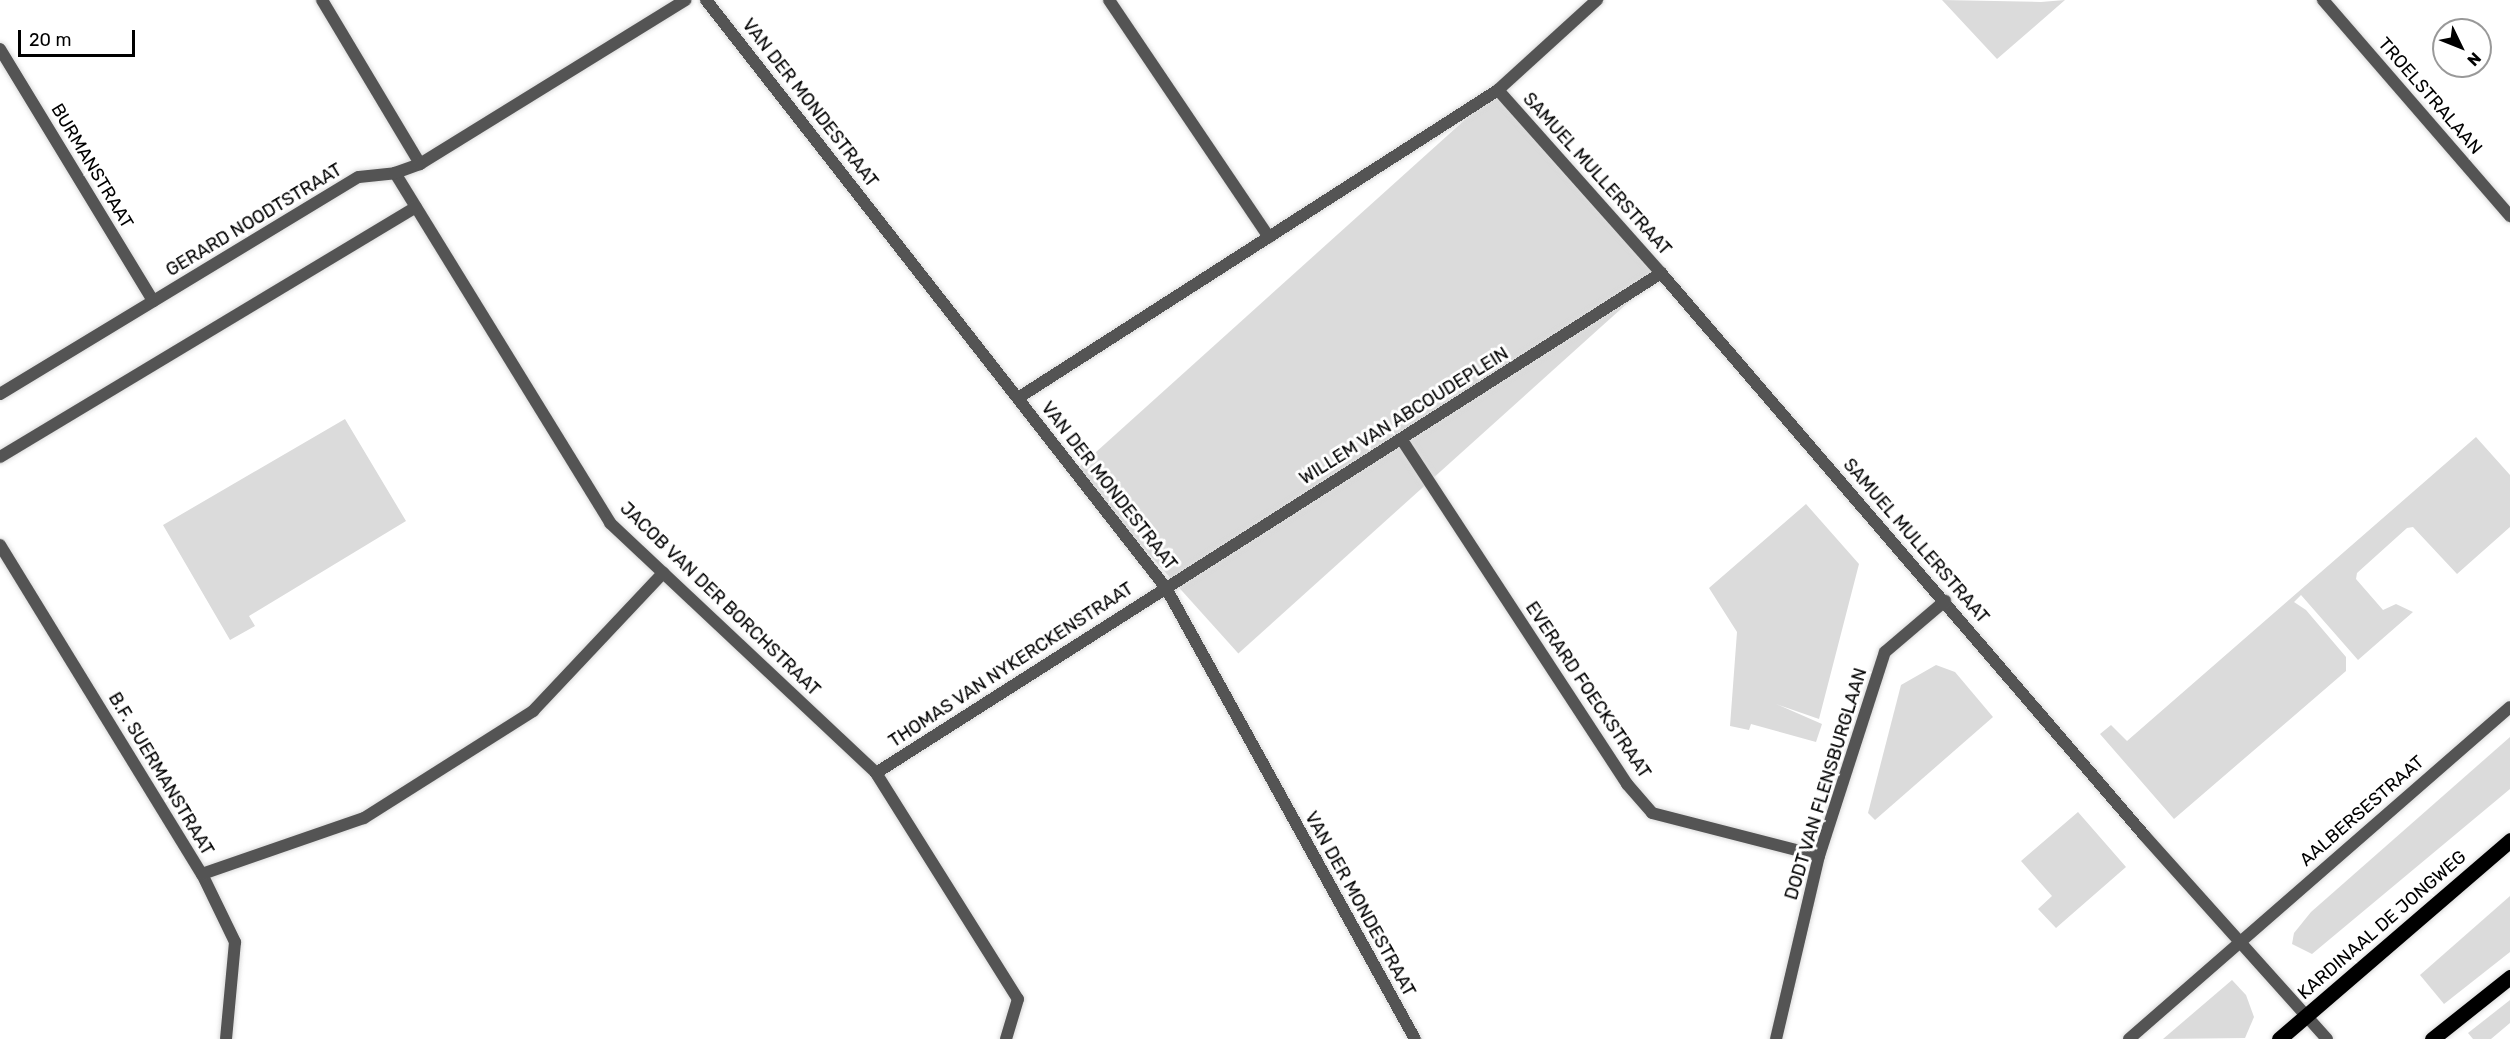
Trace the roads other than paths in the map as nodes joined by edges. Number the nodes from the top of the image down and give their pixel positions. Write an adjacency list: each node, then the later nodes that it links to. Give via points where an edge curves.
1 (322, 0): 9 (street)
2 (686, 0): 9 (street, GERARD NOODTSTRAAT)
3 (706, 0): 17 (street, VAN DER MONDESTRAAT)
4 (1109, 0): 13 (street)
5 (1597, 0): 8 (street)
6 (2323, 0): 12 (street, TROELSTRALAAN)
7 (0, 49): 15 (street, BURMANSTRAAT)
8 (1498, 90): 13 (street); 14 (street, SAMUEL MULLERSTRAAT)
9 (420, 164): 10 (street, GERARD NOODTSTRAAT)
10 (395, 173): 11 (street, JACOB VAN DER BORCHSTRAAT); 15 (street, GERARD NOODTSTRAAT, via 359,177)
11 (416, 207): 19 (street); 21 (street, JACOB VAN DER BORCHSTRAAT, via 610,523)
12 (2510, 216)
13 (1269, 237): 17 (street)
14 (1661, 273): 18 (street, WILLEM VAN ABCOUDEPLEIN); 23 (street, SAMUEL MULLERSTRAAT)
15 (153, 301): 16 (street, GERARD NOODTSTRAAT)
16 (0, 394)
17 (1018, 398): 22 (street, VAN DER MONDESTRAAT)
18 (1402, 440): 22 (street, WILLEM VAN ABCOUDEPLEIN); 27 (street, EVERARD FOECKSTRAAT, via 1627,784 1652,813)
19 (0, 457)
20 (0, 544): 28 (street, B.F. SUERMANSTRAAT)
21 (663, 573): 25 (street, JACOB VAN DER BORCHSTRAAT); 28 (street, via 533,711 364,818)
22 (1166, 588): 25 (street, THOMAS VAN NYKERCKENSTRAAT); 34 (street, VAN DER MONDESTRAAT)
23 (1945, 601): 27 (street, DODT VAN FLENSBURGLAAN, via 1885,652); 29 (street, SAMUEL MULLERSTRAAT)
24 (2510, 707): 29 (street, AALBERSESTRAAT)
25 (876, 773): 33 (street, JACOB VAN DER BORCHSTRAAT, via 1018,999)
26 (2510, 840): 31 (main road, KARDINAAL DE JONGWEG)
27 (1819, 856): 35 (street, DODT VAN FLENSBURGLAAN)
28 (202, 874): 32 (street, B.F. SUERMANSTRAAT, via 235,942)
29 (2239, 943): 31 (street, SAMUEL MULLERSTRAAT); 36 (street, AALBERSESTRAAT)
30 (2510, 976): 39 (main road)
31 (2306, 1017): 37 (main road, KARDINAAL DE JONGWEG); 38 (street, SAMUEL MULLERSTRAAT)
32 (226, 1039)
33 (1005, 1039)
34 (1415, 1039)
35 (1776, 1039)
36 (2129, 1039)
37 (2279, 1039)
38 (2326, 1039)
39 (2432, 1039)

